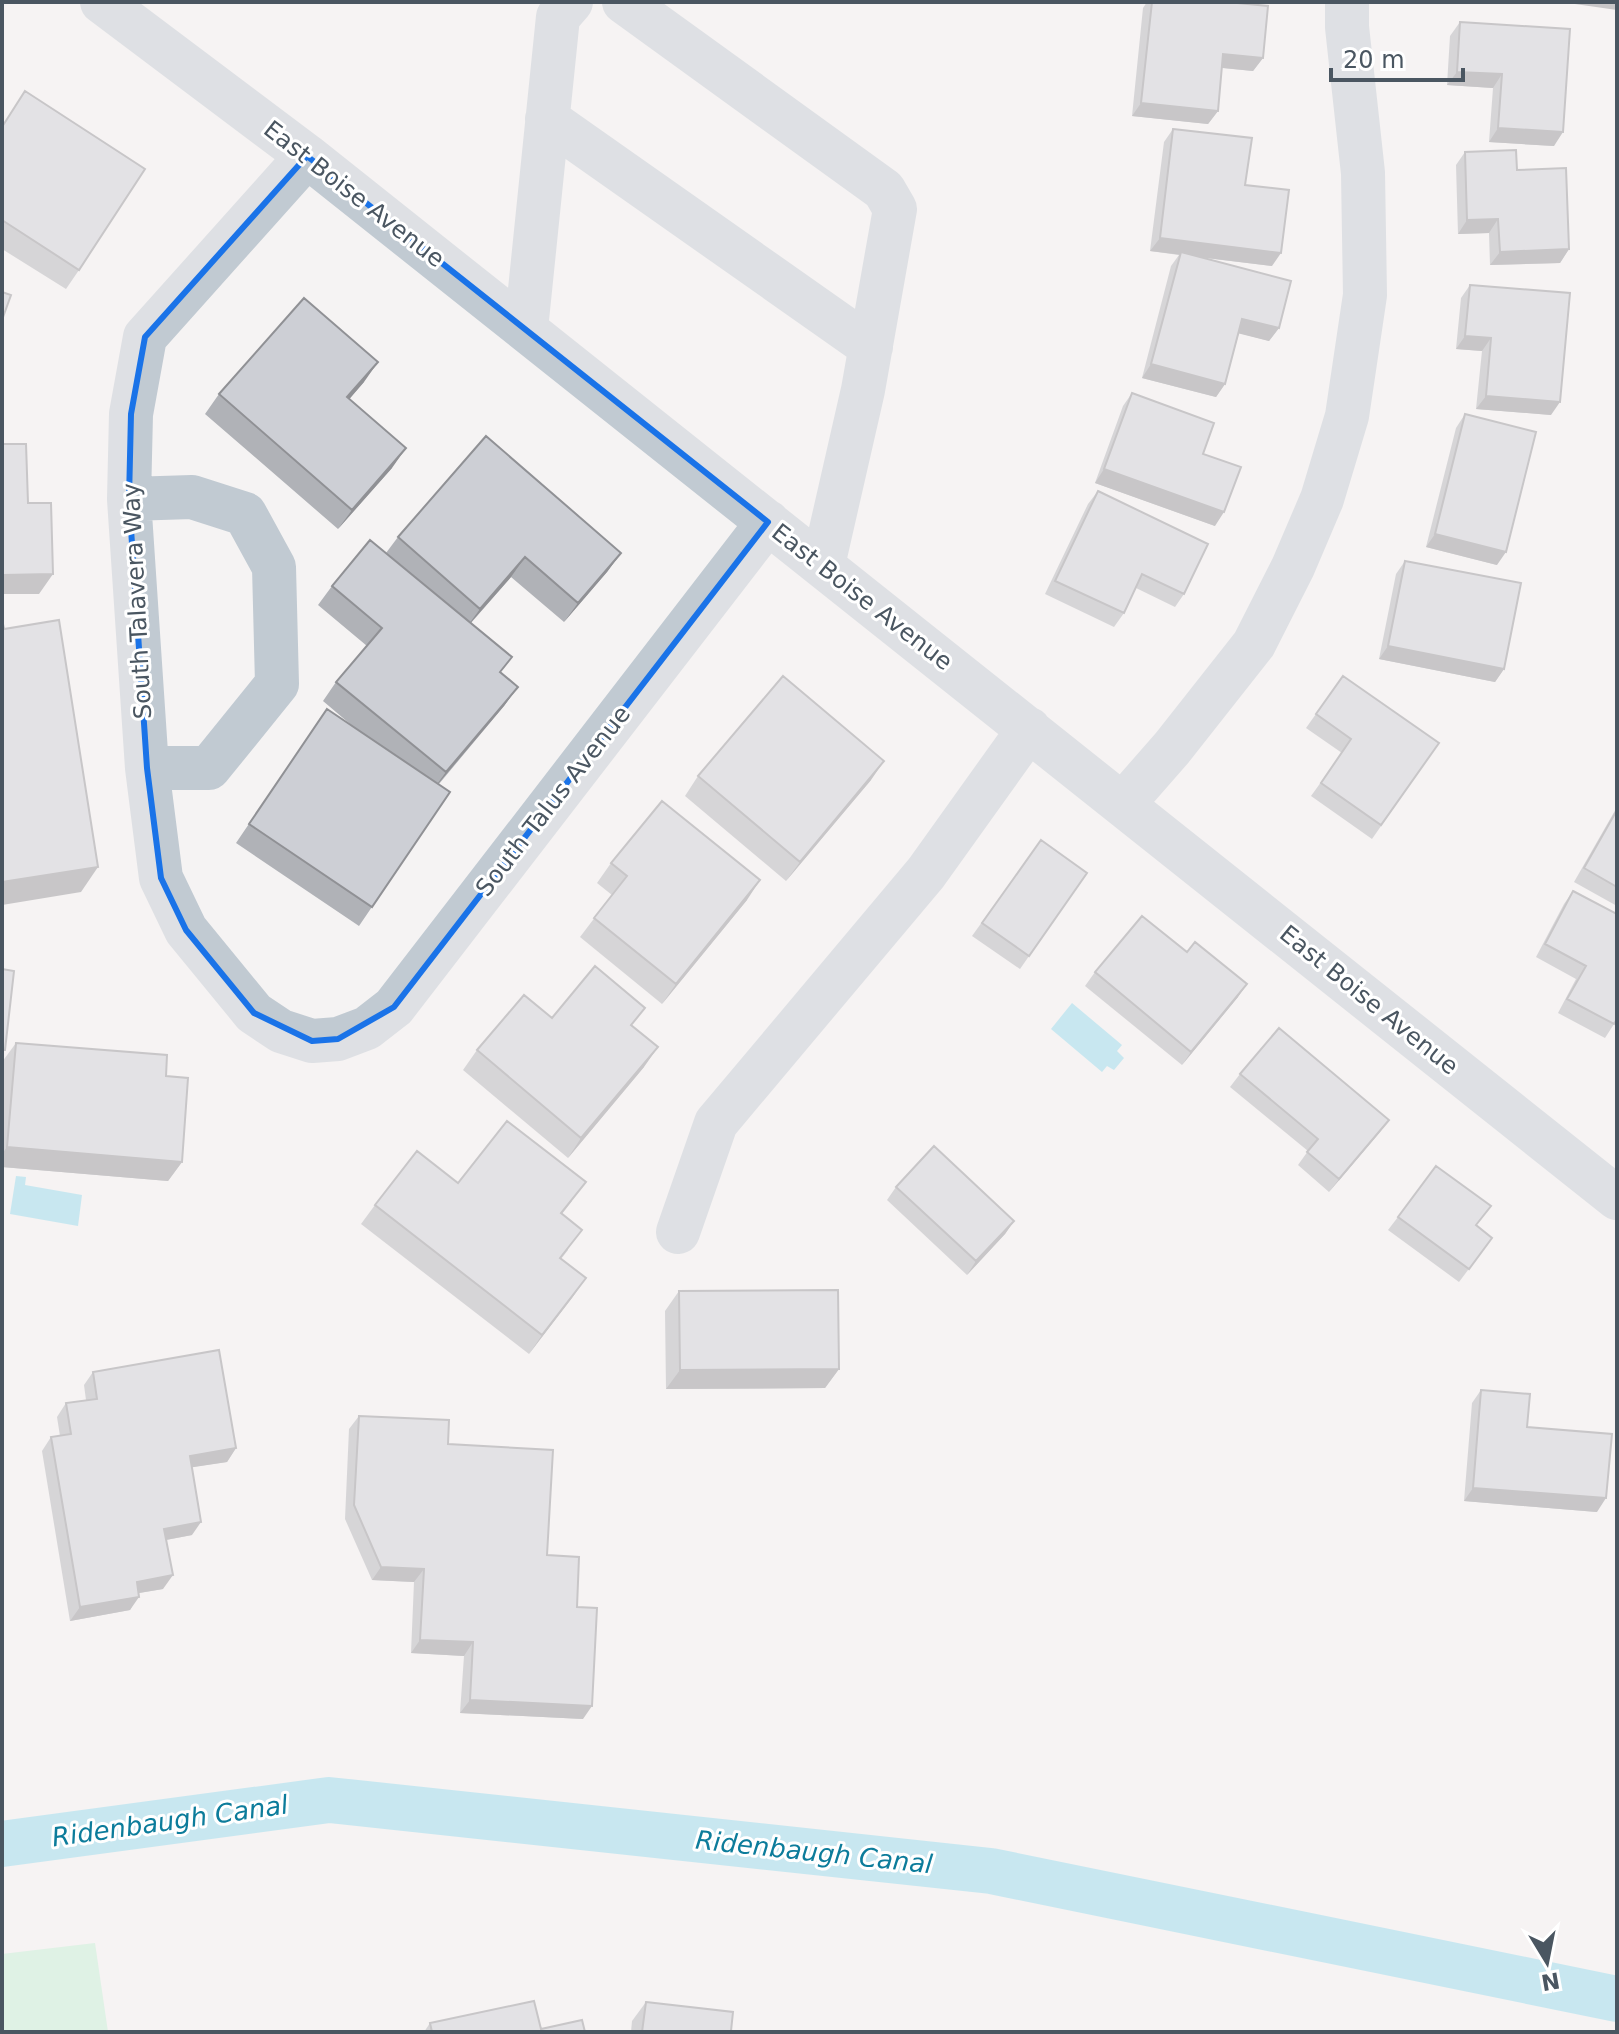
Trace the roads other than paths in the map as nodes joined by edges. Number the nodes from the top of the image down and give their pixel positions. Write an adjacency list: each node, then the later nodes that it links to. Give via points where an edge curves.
1 (102, 2): 6 (street, East Boise Avenue)
2 (571, 2): 5 (street, via 558,17)
3 (624, 2): 8 (street, via 884,190 895,209)
4 (1347, 2): 14 (street, via 1363,173 1365,295 1347,416 1322,499 1254,644)
5 (547, 119): 7 (street); 8 (street)
6 (307, 156): 7 (street, East Boise Avenue); 9 (street, South Talavera Way, via 145,337 131,414)
7 (526, 329): 10 (street, East Boise Avenue)
8 (871, 347): 11 (street)
9 (129, 499): 13 (street, South Talavera Way); 13 (street, via 192,497 245,514 274,567 277,684 209,768)
10 (768, 522): 11 (street, East Boise Avenue); 15 (street, South Talus Avenue, via 394,1007 367,1028 338,1039)
11 (823, 565): 12 (street, East Boise Avenue)
12 (1029, 729): 14 (street, East Boise Avenue); 17 (street, via 926,873 716,1123)
13 (147, 768): 15 (street, South Talavera Way, via 161,878 186,930 254,1013 281,1031)
14 (1123, 804): 16 (street, East Boise Avenue)
15 (312, 1041)
16 (1611, 1179)
17 (678, 1232)

